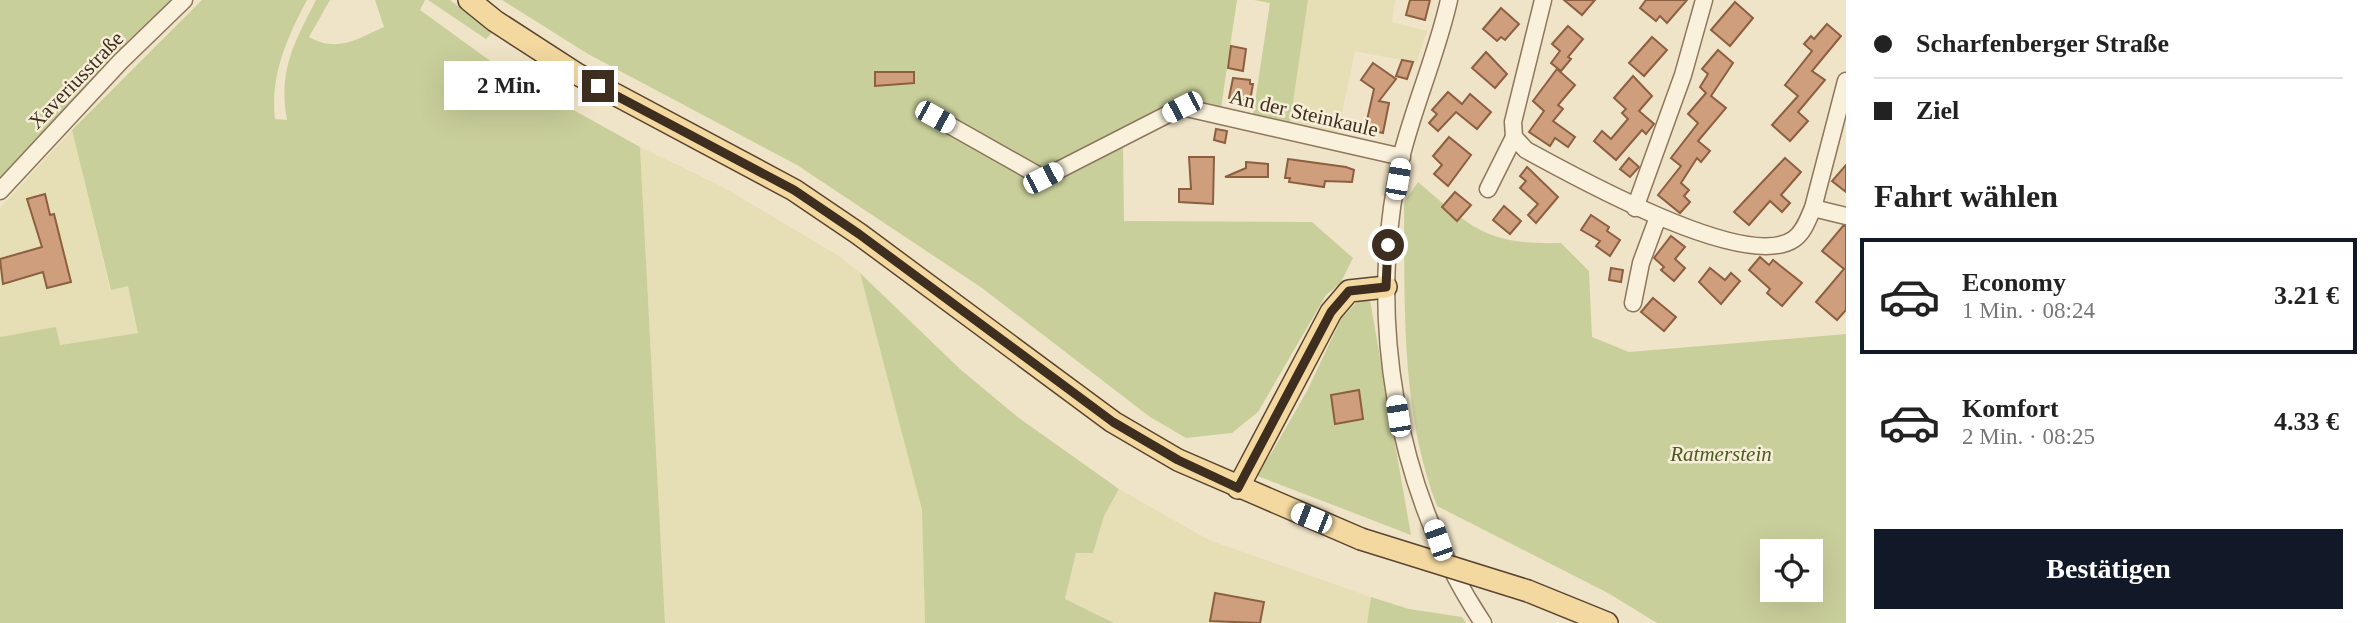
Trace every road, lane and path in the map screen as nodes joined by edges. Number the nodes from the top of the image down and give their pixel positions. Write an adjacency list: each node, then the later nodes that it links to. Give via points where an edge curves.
1 (184, 0): 11 (street, Xaveriusstraße)
2 (469, 0): 18 (main road, via 577,74 794,190 1113,422)
3 (1449, 0): 9 (street)
4 (1543, 0): 8 (street, via 1513,122)
5 (1704, 0): 12 (street, via 1683,75)
6 (1846, 80): 13 (street)
7 (935, 117): 9 (street, An der Steinkaule, via 1043,178 1182,107)
8 (1514, 137): 10 (street); 12 (street, via 1526,150)
9 (1402, 157): 16 (street, via 1390,224)
10 (1488, 189)
11 (0, 191)
12 (1635, 208): 15 (street)
13 (1813, 208): 14 (street); 15 (street, via 1793,240 1773,246 1726,239)
14 (1846, 216)
15 (1658, 218): 17 (street, via 1641,263)
16 (1386, 287): 18 (main road, via 1349,291 1331,312); 19 (street, via 1388,345 1402,429 1438,540)
17 (1633, 303)
18 (1238, 488): 20 (main road, bridge, via 1361,539 1528,590)
19 (1483, 623)
20 (1607, 623)

